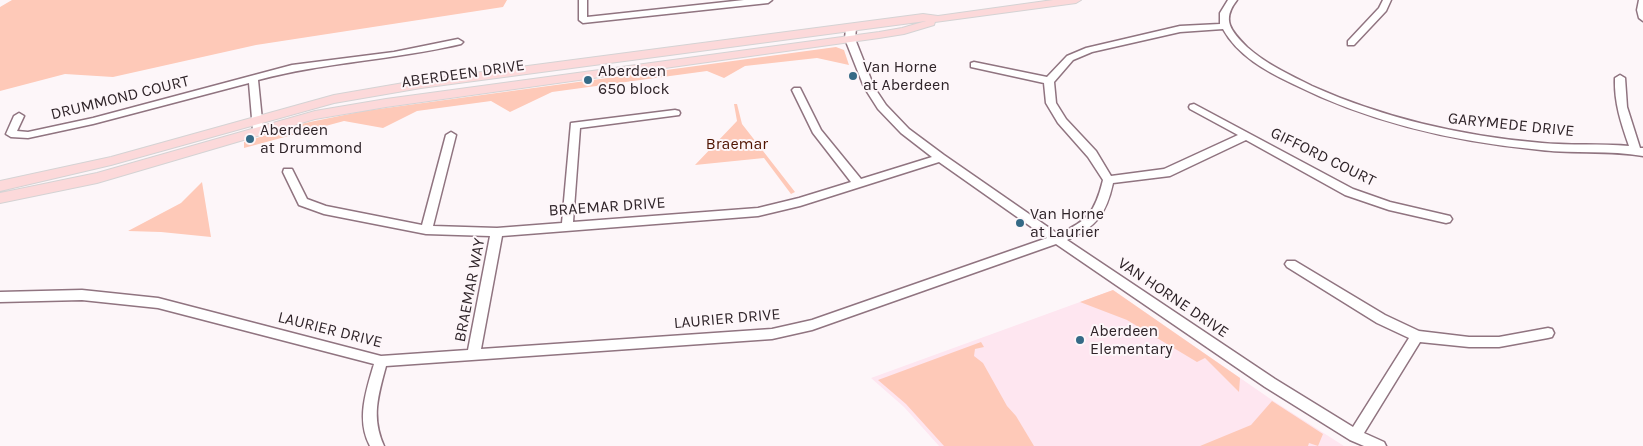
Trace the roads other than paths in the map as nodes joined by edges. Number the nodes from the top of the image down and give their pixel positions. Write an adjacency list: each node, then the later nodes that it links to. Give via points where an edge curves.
1 (583, 0): 2 (street, via 583,20)
2 (768, 0)
3 (1076, 0): 9 (main road, ABERDEEN DRIVE, via 938,19 904,31)
4 (1232, 0): 8 (street, via 1223,16)
5 (1387, 0): 11 (street, via 1383,9)
6 (1642, 0): 7 (street)
7 (1643, 18)
8 (1224, 26): 15 (street, via 1180,29 1089,50 1070,58); 23 (street, GARYMEDE DRIVE, via 1240,48 1264,65 1364,112 1477,140)
9 (850, 34): 20 (main road, ABERDEEN DRIVE); 24 (street, VAN HORNE DRIVE, via 869,87 882,107 905,131)
10 (458, 42): 14 (street, DRUMMOND COURT, via 394,55 292,68)
11 (1351, 43)
12 (974, 65): 15 (street)
13 (1620, 78): 23 (street, via 1621,111)
14 (253, 79): 19 (street, DRUMMOND COURT, via 93,122 28,135 11,134); 20 (street)
15 (1049, 80): 26 (street, via 1051,103 1062,121 1092,154)
16 (797, 90): 27 (street, via 817,131)
17 (1194, 107): 22 (street, GIFFORD COURT)
18 (675, 113): 31 (street, via 575,125)
19 (19, 116)
20 (257, 124): 28 (main road, ABERDEEN DRIVE); 29 (main road, ABERDEEN DRIVE, via 97,178)
21 (451, 135): 32 (street)
22 (1245, 136): 26 (street, GIFFORD COURT, via 1166,173); 30 (street, GIFFORD COURT, via 1349,192 1389,206)
23 (1639, 151)
24 (940, 158): 27 (street, BRAEMAR DRIVE); 34 (street, VAN HORNE DRIVE)
25 (288, 172): 32 (street, BRAEMAR DRIVE, via 303,202 324,210)
26 (1108, 180): 34 (street, LAURIER DRIVE, via 1103,203 1096,216 1082,229)
27 (859, 184): 31 (street, BRAEMAR DRIVE, via 758,212)
28 (0, 186)
29 (0, 198)
30 (1446, 219)
31 (567, 225): 33 (street, BRAEMAR DRIVE)
32 (426, 230): 33 (street, BRAEMAR DRIVE)
33 (497, 232): 39 (street, BRAEMAR WAY)
34 (1057, 239): 39 (street, LAURIER DRIVE, via 812,325 772,334); 41 (street, VAN HORNE DRIVE, via 1270,383)
35 (1291, 264): 38 (street, via 1373,315)
36 (0, 298): 40 (street, LAURIER DRIVE, via 82,295 158,303)
37 (1548, 333): 38 (street, via 1499,342)
38 (1418, 336): 41 (street)
39 (474, 354): 40 (street, LAURIER DRIVE)
40 (381, 361): 42 (street, via 368,412)
41 (1355, 436): 43 (street, VAN HORNE DRIVE)
42 (377, 446)
43 (1380, 446)

